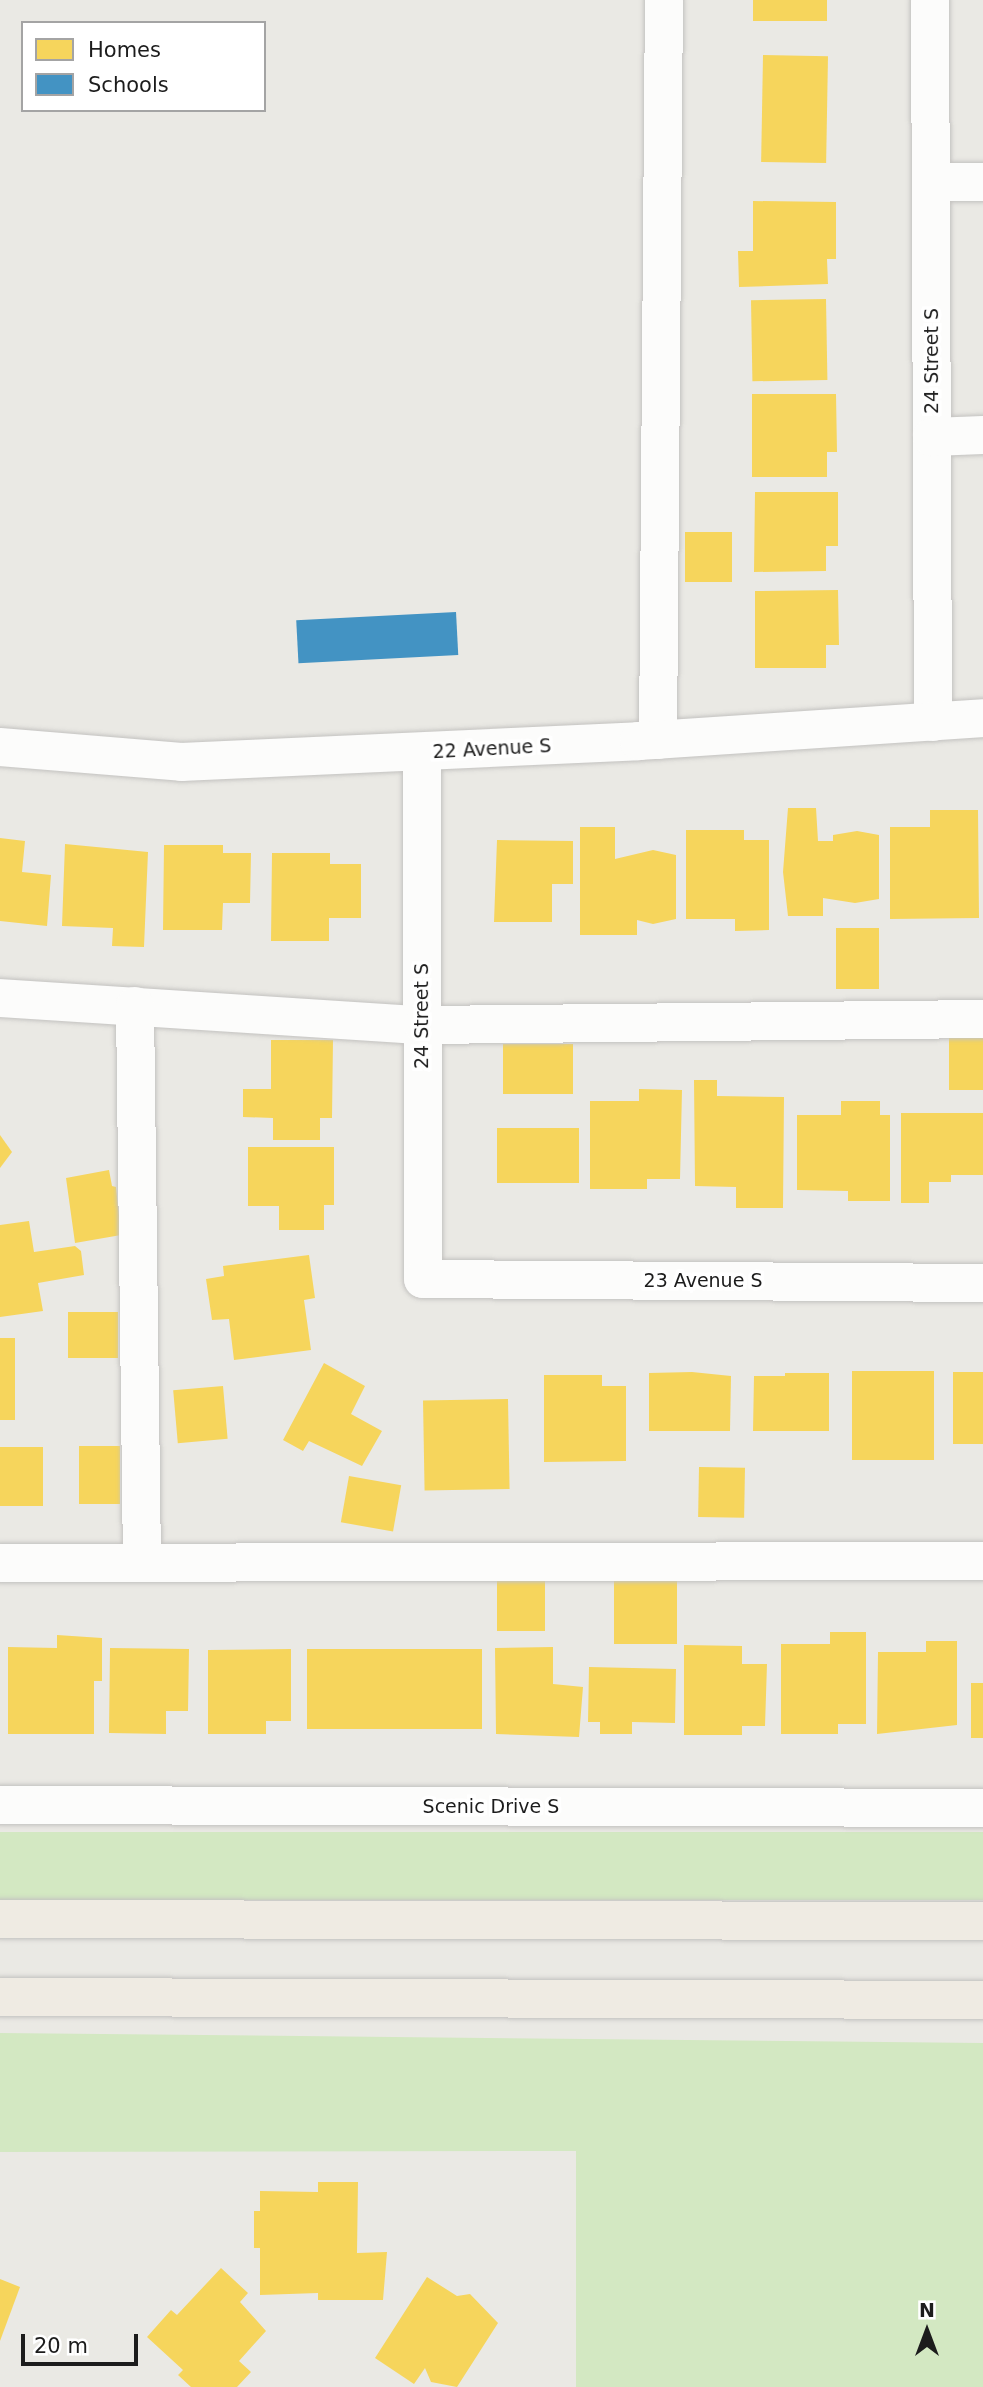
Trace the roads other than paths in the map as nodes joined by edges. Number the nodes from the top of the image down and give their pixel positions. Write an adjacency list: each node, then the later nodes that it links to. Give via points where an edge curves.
1 (664, 0): 9 (street)
2 (930, 0): 3 (street, 24 Street S)
3 (931, 182): 4 (street); 6 (street, 24 Street S)
4 (983, 182)
5 (983, 435): 6 (street)
6 (932, 437): 8 (street, 24 Street S)
7 (983, 718): 8 (street, 22 Avenue S)
8 (933, 722): 9 (street, 22 Avenue S)
9 (659, 740): 11 (street, 22 Avenue S)
10 (0, 747): 11 (street, 22 Avenue S, via 181,762)
11 (422, 753): 15 (street, 24 Street S)
12 (0, 998): 13 (street)
13 (135, 1006): 15 (street); 20 (street)
14 (983, 1019): 15 (street)
15 (422, 1025): 16 (street, 24 Street S)
16 (423, 1279): 17 (street, 23 Avenue S)
17 (983, 1283)
18 (983, 1561): 20 (street)
19 (0, 1563): 20 (street)
20 (142, 1563)
21 (0, 1805): 22 (street, Scenic Drive S)
22 (983, 1808)
23 (0, 1919): 24 (main road)
24 (983, 1921)
25 (0, 1997): 26 (main road)
26 (983, 2000)

